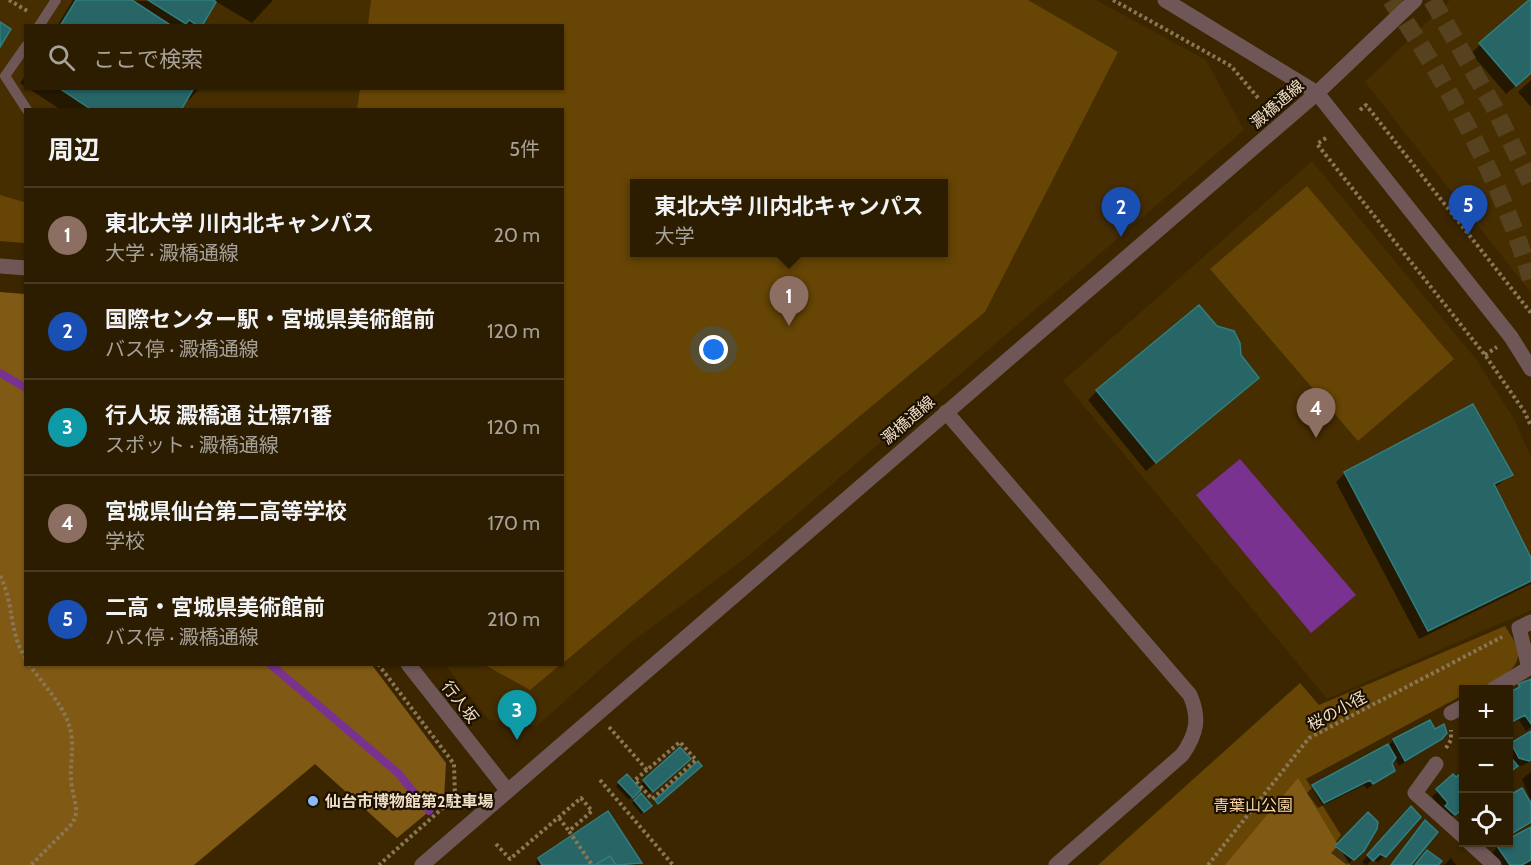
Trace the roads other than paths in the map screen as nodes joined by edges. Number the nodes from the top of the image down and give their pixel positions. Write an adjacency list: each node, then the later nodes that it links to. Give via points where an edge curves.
1 (56, 0): 4 (lane)
2 (1165, 0): 6 (street)
3 (1415, 0): 6 (street, 澱橋通線)
4 (40, 23)
5 (24, 49): 7 (lane, via 5,76)
6 (1317, 93): 10 (street, via 1511,337); 11 (street, 澱橋通線)
7 (26, 108)
8 (0, 266): 9 (street)
9 (24, 268)
10 (1531, 369)
11 (946, 412): 16 (street, 澱橋通線); 20 (street, via 1190,695 1196,710 1192,741 1182,755)
12 (1525, 625): 14 (street, via 1530,668)
13 (410, 666): 16 (street, 行人坂)
14 (1501, 685)
15 (1436, 764): 17 (street, via 1415,793)
16 (507, 790): 19 (street, 澱橋通線)
17 (1459, 833)
18 (1474, 847): 21 (street)
19 (422, 865)
20 (1056, 865)
21 (1494, 865)

